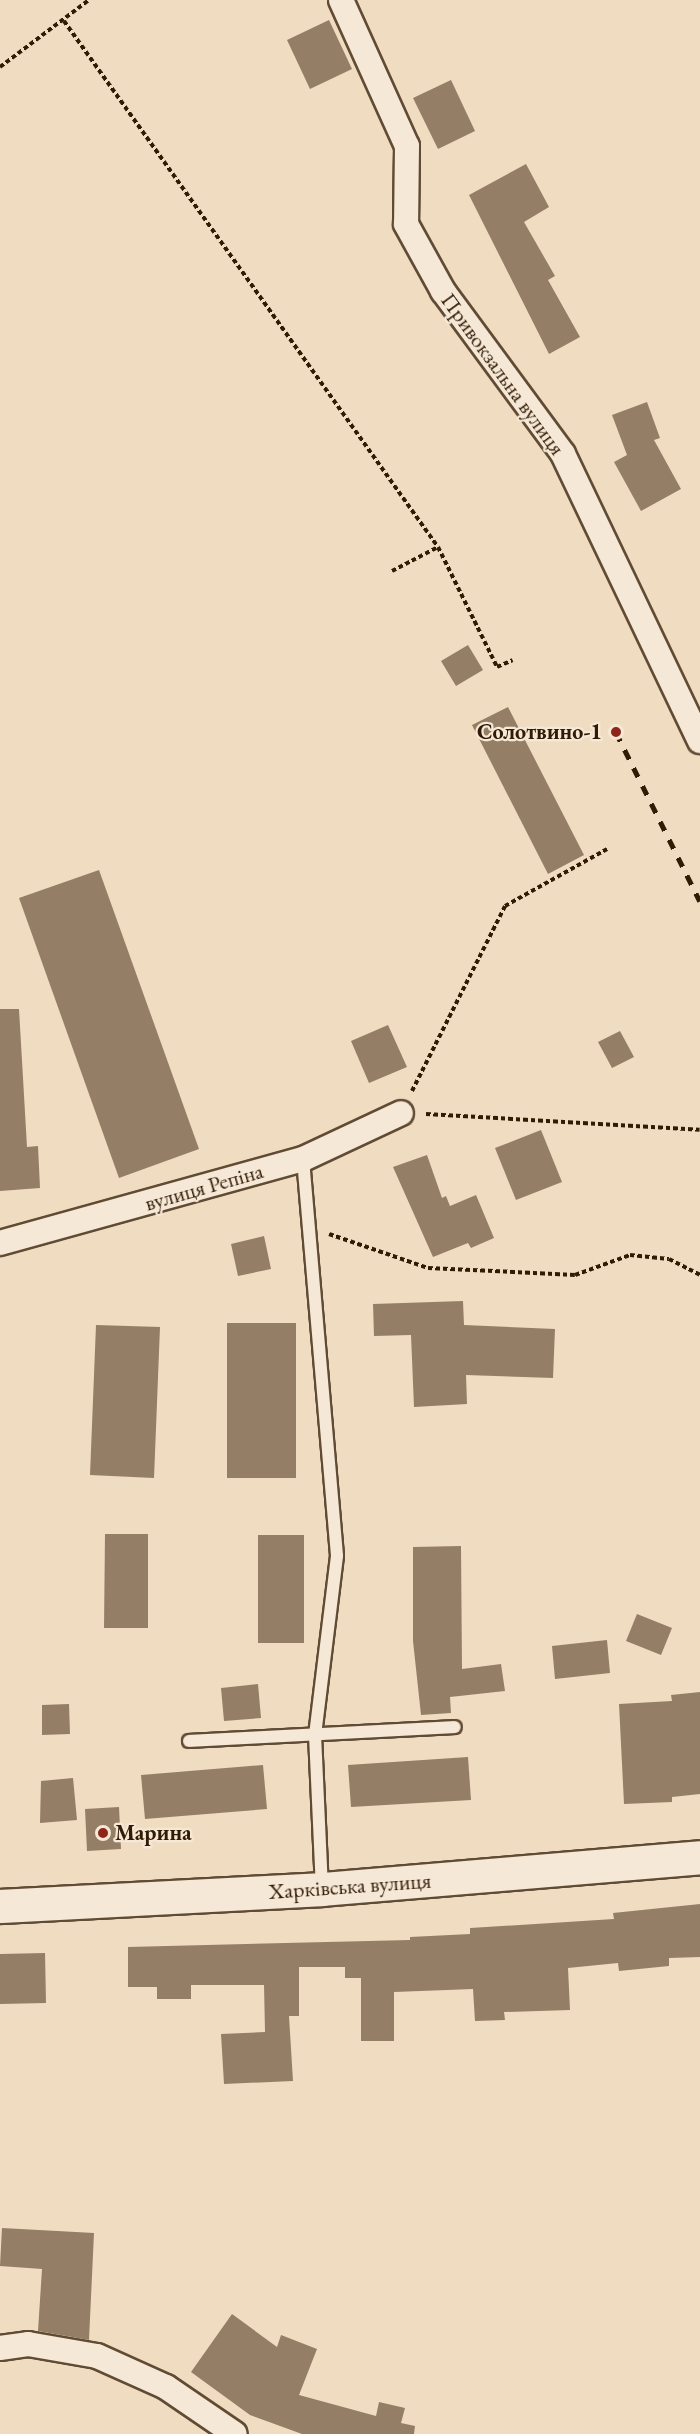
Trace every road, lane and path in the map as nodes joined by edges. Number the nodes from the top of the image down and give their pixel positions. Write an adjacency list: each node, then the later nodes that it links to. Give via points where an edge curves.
1 (89, 0): 3 (path)
2 (341, 0): 8 (street, Привокзальна вулиця, via 407,146 406,224 442,291 563,454)
3 (64, 21): 4 (path); 5 (path)
4 (0, 67)
5 (438, 548): 6 (path); 7 (path, via 497,667)
6 (392, 571)
7 (513, 660)
8 (700, 741)
9 (606, 849): 10 (path, via 505,906)
10 (401, 1113): 11 (path); 12 (street, вулиця Репіна)
11 (700, 1130)
12 (303, 1159): 13 (lane); 14 (street, вулиця Репіна)
13 (309, 1227): 15 (path, via 428,1268 575,1275 630,1255 669,1259); 17 (lane, via 337,1556)
14 (0, 1244)
15 (700, 1275)
16 (455, 1727): 17 (lane)
17 (315, 1735): 18 (lane); 20 (lane)
18 (189, 1741)
19 (700, 1857): 20 (street, Харківська вулиця)
20 (322, 1889): 21 (street, Харківська вулиця)
21 (0, 1906)
22 (0, 2348): 23 (street, via 28,2344 97,2356 166,2387)
23 (235, 2434)

